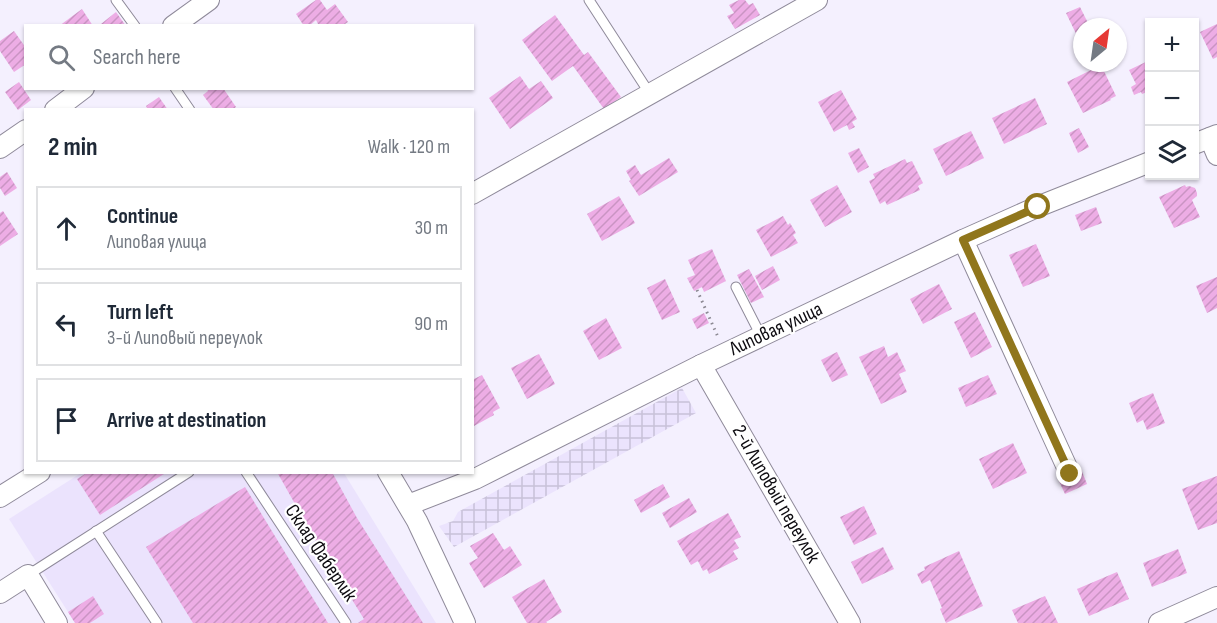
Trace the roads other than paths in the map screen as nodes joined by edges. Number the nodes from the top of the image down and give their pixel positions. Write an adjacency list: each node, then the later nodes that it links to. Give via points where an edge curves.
1 (116, 0): 5 (lane)
2 (209, 0): 6 (street)
3 (589, 0): 9 (lane)
4 (817, 0): 9 (street)
5 (134, 24)
6 (175, 24)
7 (81, 90): 10 (street)
8 (176, 90): 11 (lane)
9 (650, 94): 15 (street)
10 (58, 108)
11 (189, 108)
12 (24, 131): 13 (street)
13 (0, 148)
14 (1145, 164): 16 (street, Липовая улица)
15 (474, 193)
16 (963, 240): 18 (street, Липовая улица); 24 (street)
17 (736, 287): 18 (lane)
18 (761, 336): 19 (street, Липовая улица)
19 (701, 365): 26 (street, Липовая улица, via 475,479); 35 (street, 2-й Липовый переулок)
20 (37, 474): 25 (street)
21 (186, 474): 27 (lane)
22 (247, 474): 33 (lane, Склад Фаберлик)
23 (389, 474): 26 (street)
24 (1070, 474)
25 (0, 497)
26 (408, 506): 34 (street)
27 (96, 531): 28 (lane); 32 (lane)
28 (28, 575): 29 (street); 31 (street)
29 (2, 585)
30 (1217, 597): 36 (street)
31 (57, 623)
32 (157, 623)
33 (346, 623)
34 (465, 623)
35 (850, 623)
36 (1159, 623)

